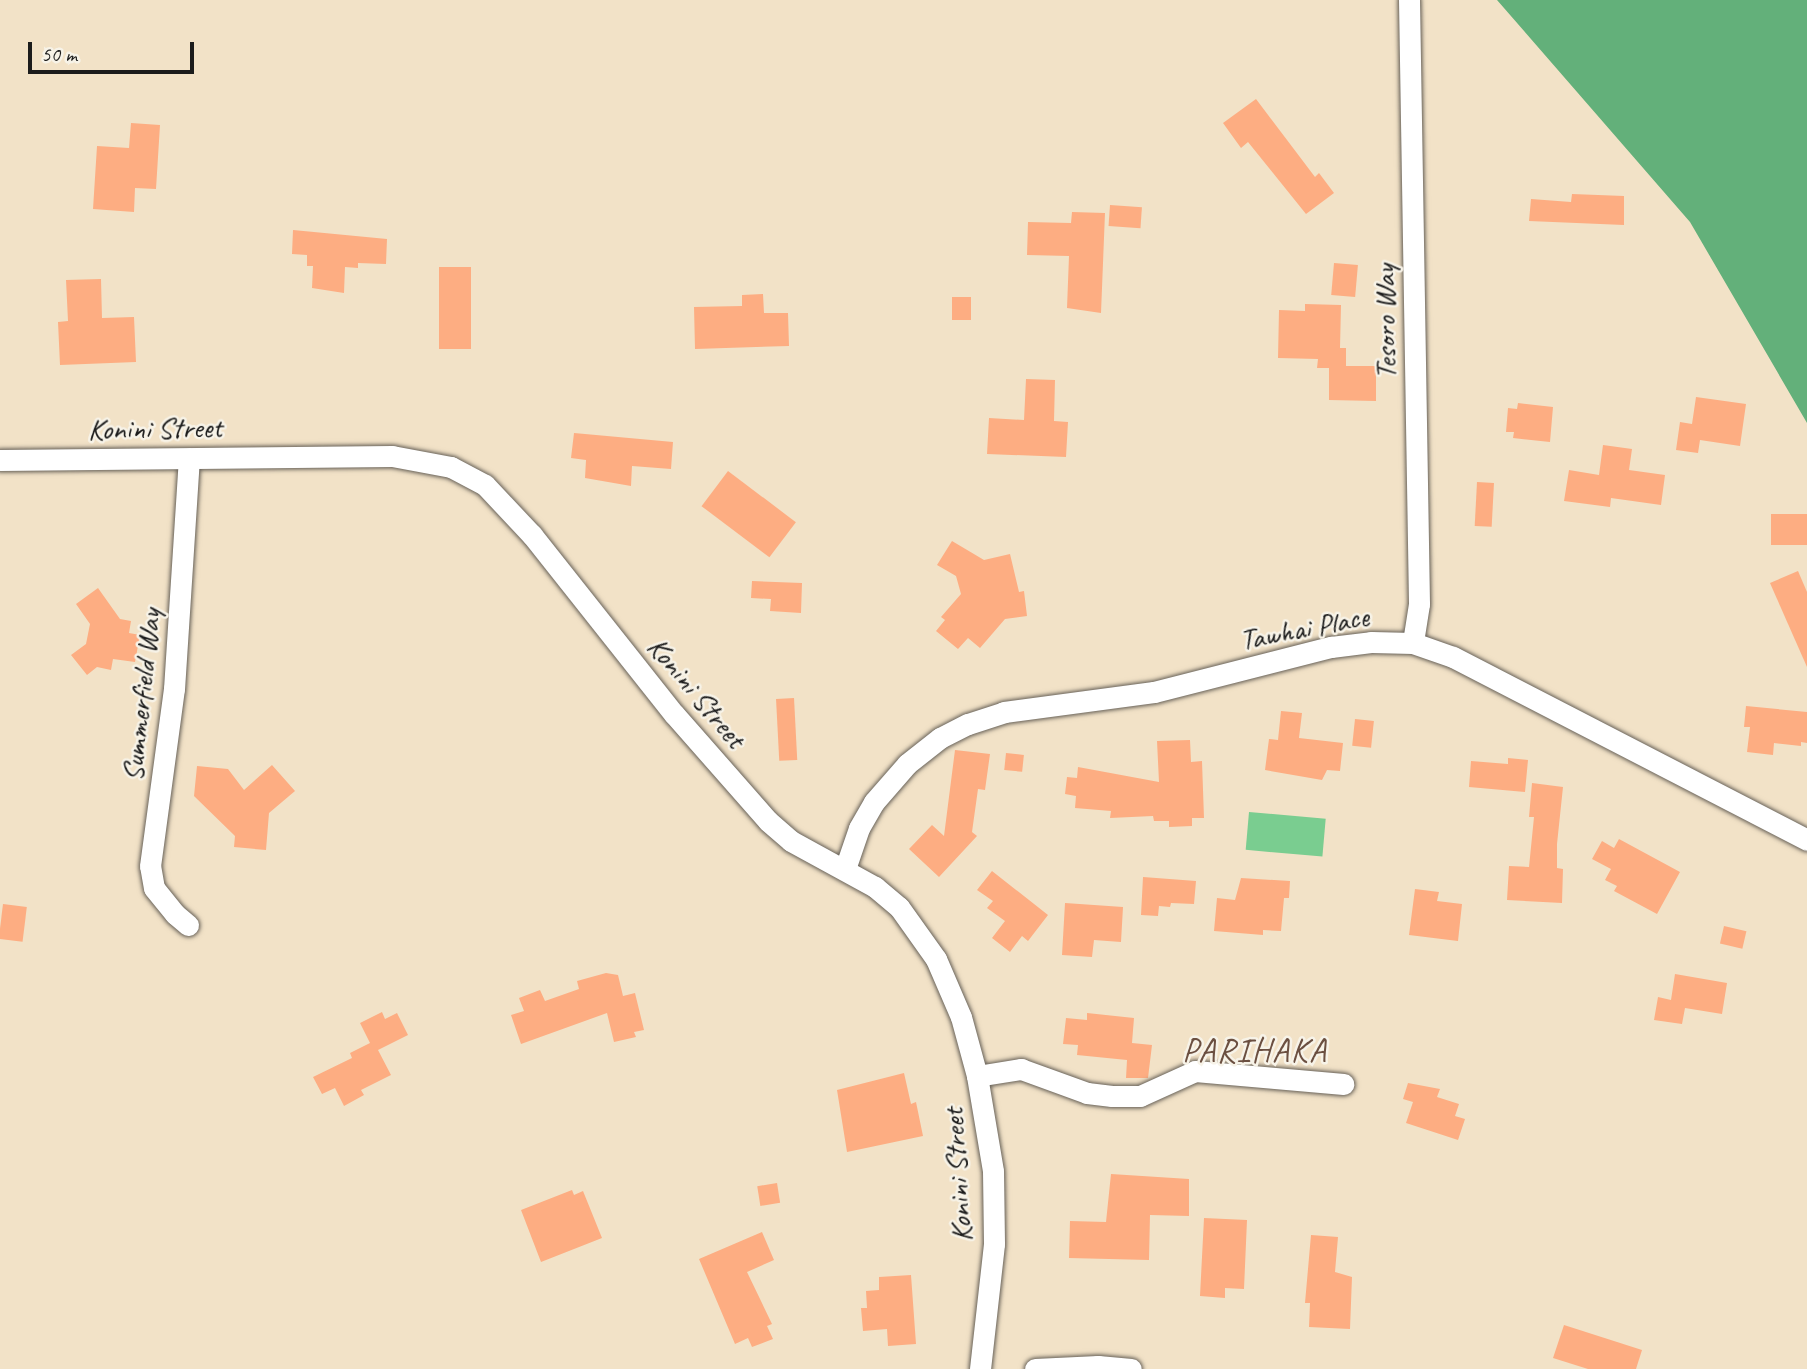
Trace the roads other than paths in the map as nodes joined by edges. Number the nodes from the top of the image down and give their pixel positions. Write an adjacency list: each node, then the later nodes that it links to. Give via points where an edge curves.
1 (1409, 0): 4 (street, Tesoro Way, via 1419,604)
2 (189, 457): 3 (street, Konini Street); 6 (street, Konini Street, via 392,456 468,474 516,517 674,714 768,821 791,841); 7 (street, Summerfield Way, via 174,689 150,866 154,888)
3 (0, 460)
4 (1413, 643): 5 (street, Tawhai Place, via 1454,657); 6 (street, Tawhai Place, via 1331,647 1154,692 1004,712 968,724 940,738 907,764 874,802)
5 (1807, 840)
6 (845, 869): 8 (street, Konini Street, via 899,907 936,960 961,1017)
7 (188, 925)
8 (977, 1076): 9 (street, via 1021,1069 1087,1093 1112,1096 1139,1096 1195,1071); 10 (street, Konini Street, via 994,1203)
9 (1343, 1084)
10 (980, 1369)
11 (1035, 1369): 12 (street)
12 (1130, 1369)

